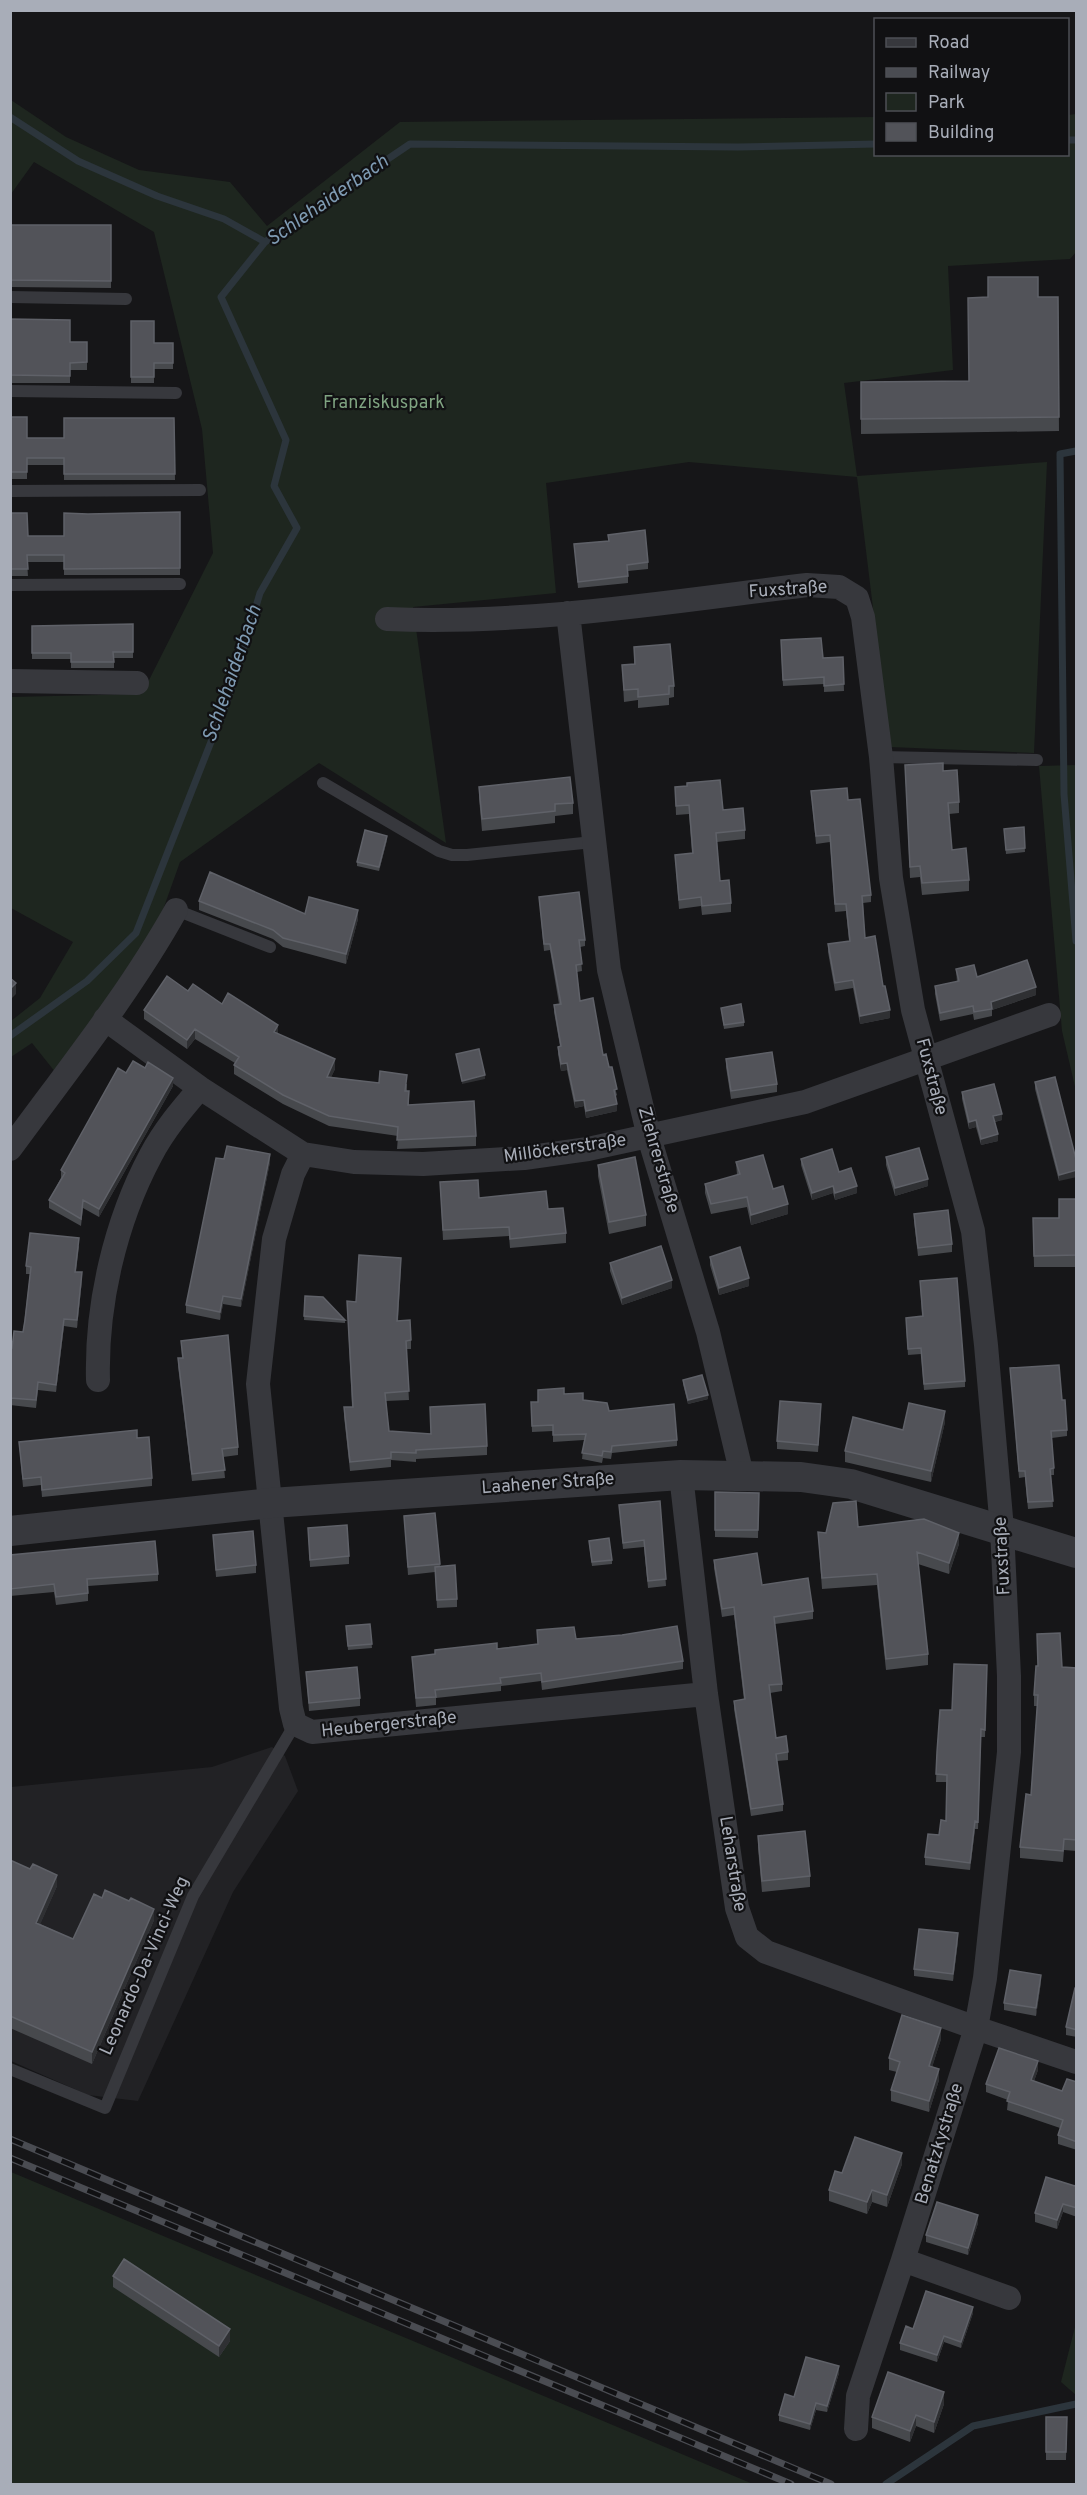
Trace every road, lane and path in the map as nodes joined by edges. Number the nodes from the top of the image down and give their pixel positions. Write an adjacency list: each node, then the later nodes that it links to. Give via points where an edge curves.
1 (10, 297): 2 (lane)
2 (126, 299)
3 (10, 391): 4 (lane)
4 (176, 393)
5 (10, 490): 6 (lane)
6 (200, 490)
7 (180, 584): 8 (lane)
8 (10, 585)
9 (568, 614): 10 (street, Fuxstraße, via 448,621); 13 (street, Fuxstraße, via 807,585 839,587 857,598 863,617); 16 (street, Ziehrerstraße)
10 (387, 619)
11 (10, 681): 12 (street)
12 (137, 682)
13 (880, 757): 14 (lane); 21 (street, Fuxstraße, via 891,878 913,1010)
14 (1037, 760)
15 (323, 783): 16 (lane, via 439,852 452,855)
16 (593, 842): 23 (street, Ziehrerstraße, via 609,970)
17 (176, 910): 18 (lane); 20 (street)
18 (270, 947)
19 (1049, 1015): 21 (street, Millöckerstraße)
20 (105, 1019): 22 (street, Millöckerstraße); 24 (street)
21 (926, 1059): 23 (street, Millöckerstraße, via 805,1102); 30 (street, Fuxstraße, via 973,1231)
22 (200, 1088): 25 (street, Millöckerstraße); 26 (street, via 173,1119 151,1154 128,1205 111,1266 97,1348)
23 (649, 1137): 25 (street, Millöckerstraße, via 524,1158 423,1164 354,1162); 28 (street, Ziehrerstraße, via 708,1332)
24 (10, 1149)
25 (303, 1154): 29 (street, Heubergerstraße, via 293,1174 274,1239 263,1326 258,1384)
26 (98, 1380)
27 (681, 1475): 28 (street, Laahener Straße); 29 (street, Laahener Straße); 33 (street, Leharstraße)
28 (742, 1475): 30 (street, Laahener Straße, via 851,1484)
29 (271, 1503): 31 (street, Laahener Straße); 34 (street, Heubergerstraße)
30 (1002, 1529): 32 (street, Laahener Straße); 35 (street, Fuxstraße, via 1009,1752 985,1978)
31 (10, 1531)
32 (1077, 1553)
33 (706, 1694): 34 (street, Heubergerstraße, via 312,1732); 35 (street, Leharstraße, via 737,1908 747,1937 766,1952)
34 (295, 1724): 37 (lane, Leonardo-Da-Vinci-Weg, via 193,1896 105,2108)
35 (976, 2028): 36 (street, Leharstraße); 38 (street, Benatzkystraße)
36 (1077, 2062)
37 (10, 2069)
38 (903, 2260): 39 (street); 40 (street, Benatzkystraße, via 858,2396)
39 (1009, 2298)
40 (856, 2429)

